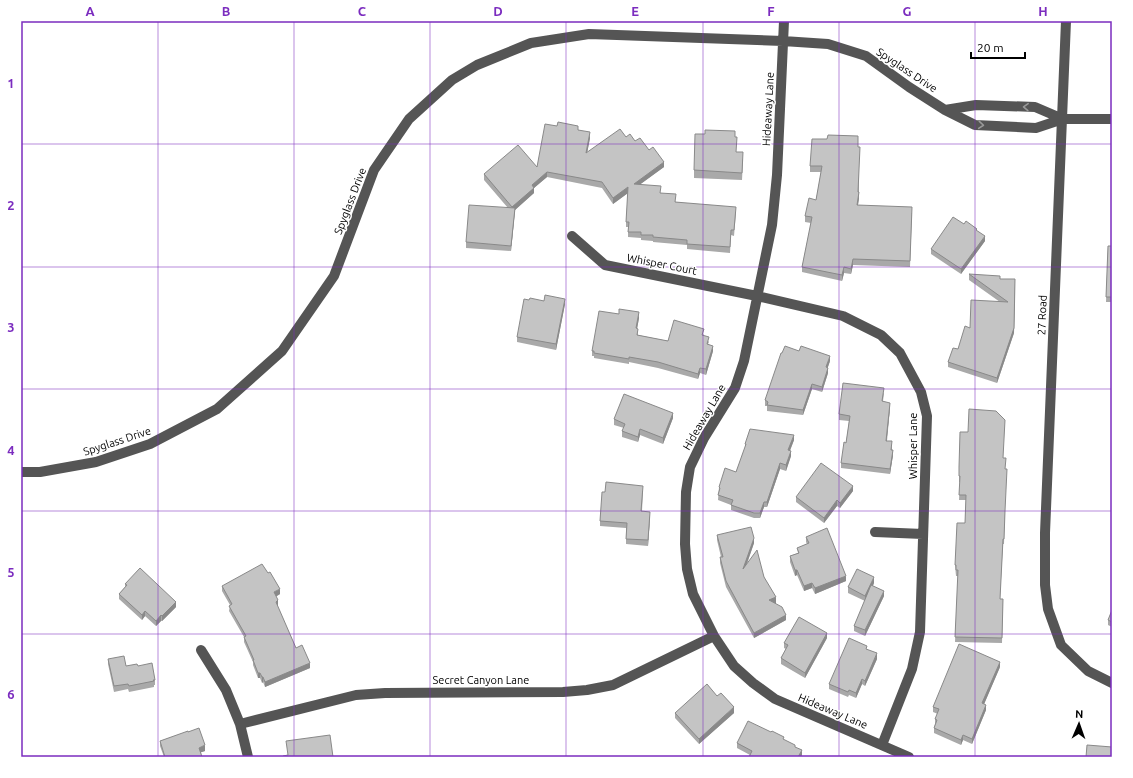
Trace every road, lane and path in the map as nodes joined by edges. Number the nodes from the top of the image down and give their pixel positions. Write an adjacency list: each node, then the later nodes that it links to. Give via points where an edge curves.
1 (784, 21): 3 (street, Hideaway Lane)
2 (1066, 21): 5 (street, 27 Road)
3 (783, 41): 4 (street, Spyglass Drive, via 828,44 866,56); 8 (street, Hideaway Lane, via 777,175 772,225); 9 (street, Spyglass Drive, via 589,34 531,43 477,65 452,80 409,119 374,170 334,276 282,351 217,409 150,444 96,462 40,472)
4 (945, 110): 5 (street, one-way to 4, via 1035,107 976,106); 5 (street, Spyglass Drive, one-way to 5, via 975,125 1036,128)
5 (1063, 119): 6 (street); 14 (street, 27 Road, via 1045,534 1048,609 1061,645 1088,671)
6 (1112, 120)
7 (572, 236): 8 (street, Whisper Court, via 605,265)
8 (757, 296): 11 (street, Whisper Lane, via 843,316 881,335 900,353 921,392 927,416); 12 (street, Hideaway Lane, via 744,361 735,388 704,438 690,467 686,492 687,569 693,594)
9 (21, 472)
10 (876, 532): 11 (street)
11 (923, 534): 16 (street, Whisper Lane, via 920,632 912,669)
12 (714, 636): 15 (street, Secret Canyon Lane, via 613,684 587,690 356,695); 16 (street, Hideaway Lane, via 734,666 775,699)
13 (201, 650): 15 (street, via 226,690)
14 (1112, 683)
15 (240, 724): 17 (street)
16 (882, 745): 18 (street, Hideaway Lane)
17 (248, 757)
18 (909, 757)

